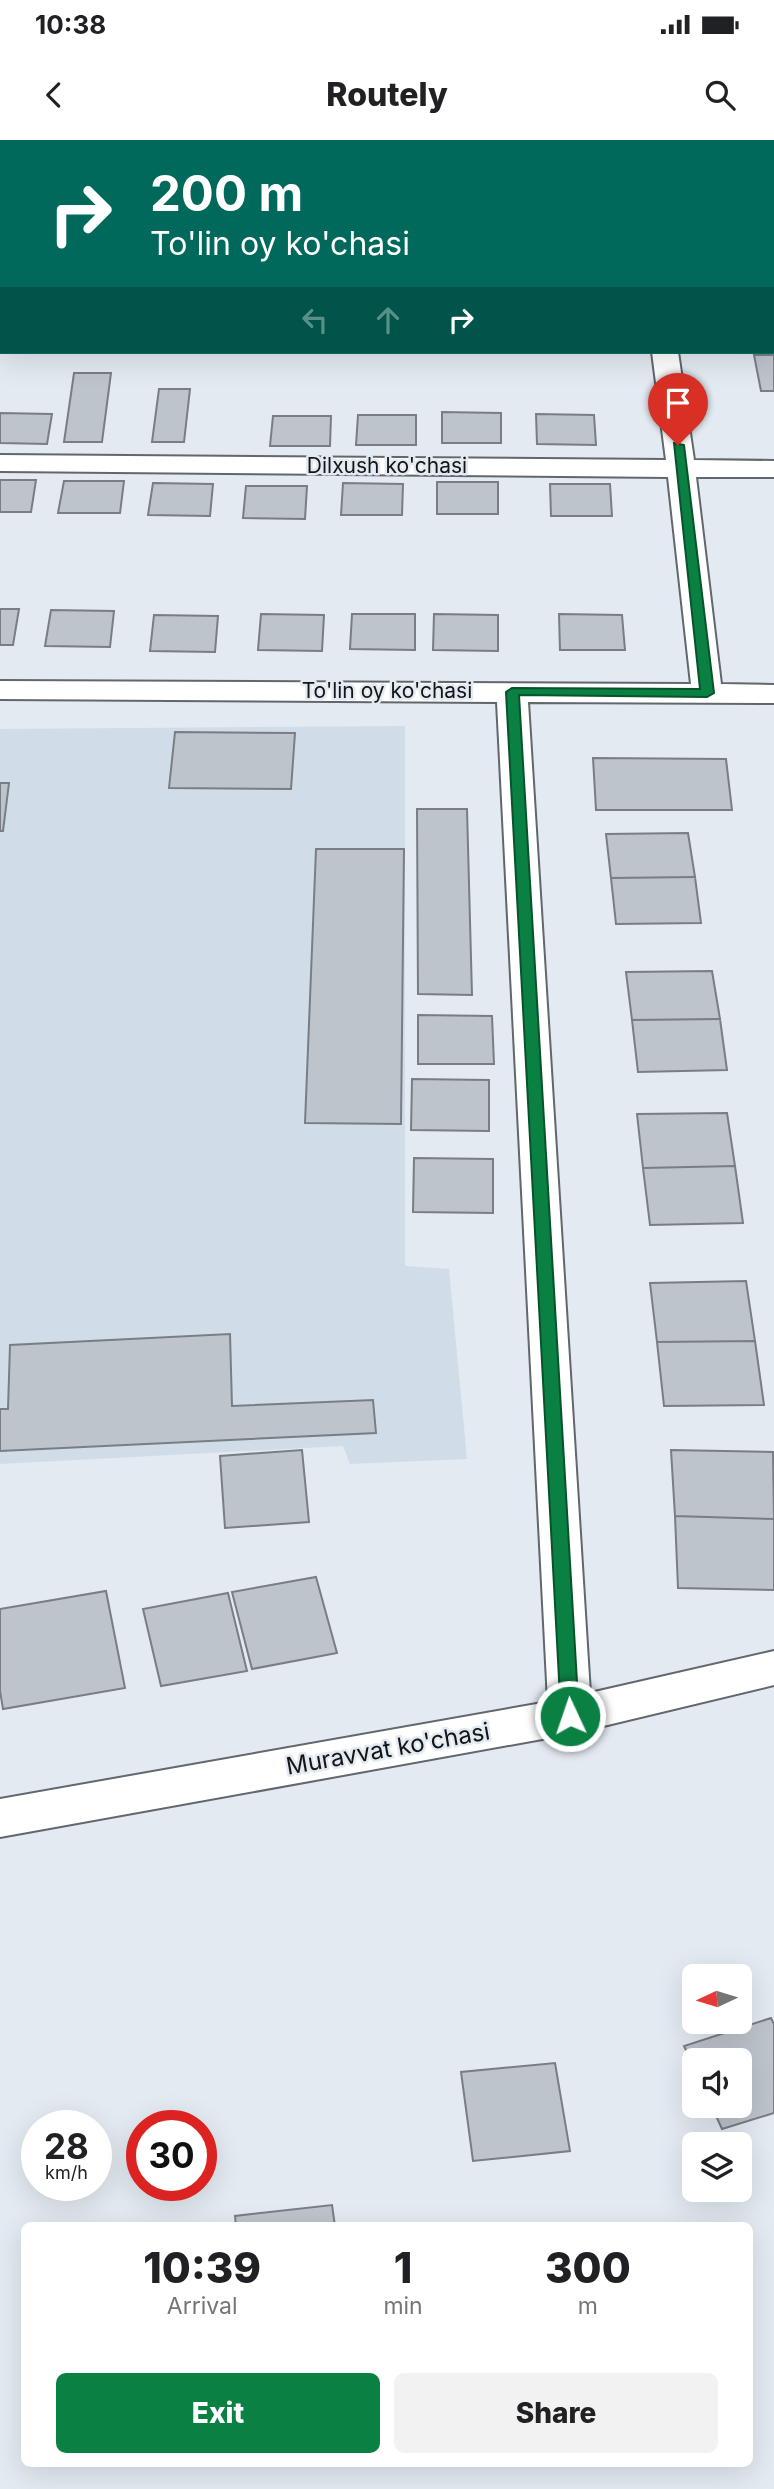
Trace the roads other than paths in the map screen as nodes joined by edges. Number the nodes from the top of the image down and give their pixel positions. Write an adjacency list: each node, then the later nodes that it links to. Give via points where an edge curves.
1 (665, 354): 3 (street)
2 (0, 463): 3 (street, Dilxush ko'chasi)
3 (681, 468): 4 (street, Dilxush ko'chasi); 7 (street)
4 (774, 469)
5 (0, 690): 6 (street, To'lin oy ko'chasi)
6 (512, 692): 7 (street, To'lin oy ko'chasi); 10 (street)
7 (707, 693): 8 (street, To'lin oy ko'chasi)
8 (774, 694)
9 (774, 1668): 10 (street, Muravvat ko'chasi)
10 (570, 1716): 11 (street, Muravvat ko'chasi)
11 (0, 1818)

